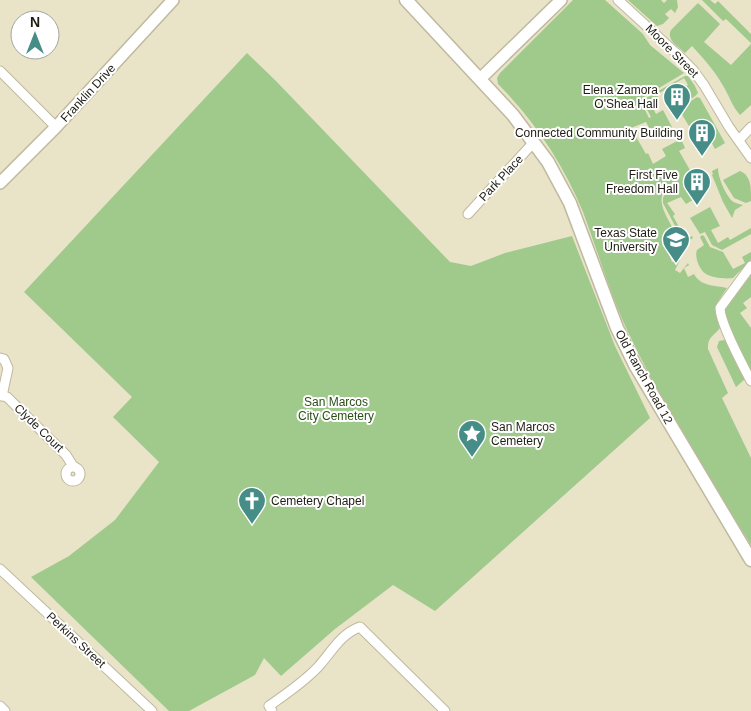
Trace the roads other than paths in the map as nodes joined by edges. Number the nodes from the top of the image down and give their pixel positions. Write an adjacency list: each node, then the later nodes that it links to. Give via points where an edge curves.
1 (174, 0): 7 (street, Franklin Drive)
2 (406, 0): 6 (main road, Old Ranch Road 12)
3 (561, 0): 6 (street)
4 (618, 0): 9 (street, Moore Street, via 693,70)
5 (0, 71): 7 (street)
6 (480, 79): 10 (main road, Old Ranch Road 12)
7 (56, 127): 12 (street, Franklin Drive)
8 (751, 128): 9 (street)
9 (738, 140): 11 (street, Moore Street)
10 (534, 142): 13 (street, Park Place); 19 (main road, Old Ranch Road 12, via 570,203 615,323 635,366)
11 (751, 158)
12 (0, 183)
13 (468, 214)
14 (751, 266): 16 (street, via 720,308)
15 (0, 358): 17 (street, via 8,368)
16 (751, 381)
17 (1, 395): 18 (street, Clyde Court, via 7,397 66,455)
18 (73, 466)
19 (751, 560)
20 (0, 569): 24 (street, Perkins Street)
21 (0, 706): 23 (street)
22 (271, 709): 25 (street, via 318,666 332,648 360,627)
23 (5, 711)
24 (152, 711)
25 (445, 711)

